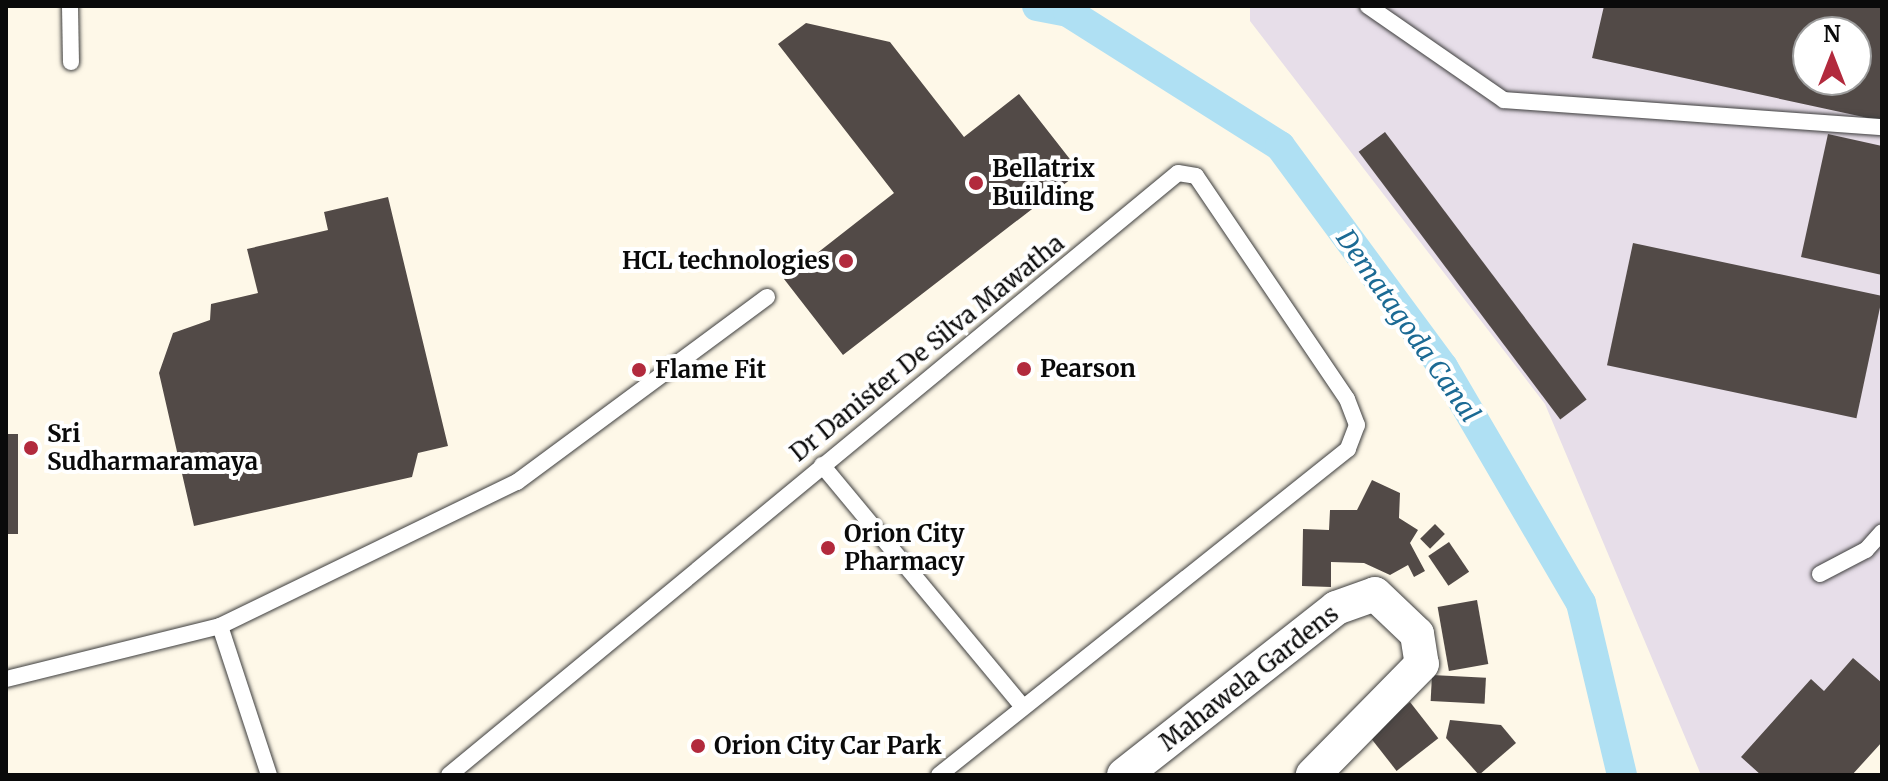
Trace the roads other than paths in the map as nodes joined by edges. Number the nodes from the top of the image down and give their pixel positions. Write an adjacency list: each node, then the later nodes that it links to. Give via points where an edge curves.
1 (70, 6): 3 (lane)
2 (1368, 6): 4 (lane, via 1504,100)
3 (71, 62)
4 (1882, 127)
5 (767, 297): 9 (lane, via 517,482)
6 (822, 465): 11 (lane); 11 (lane, Dr Danister De Silva Mawatha, via 1178,173 1196,176 1347,399 1357,425 1348,449); 13 (lane, Dr Danister De Silva Mawatha)
7 (1882, 532): 8 (lane, via 1866,550)
8 (1820, 574)
9 (220, 626): 10 (lane); 12 (lane)
10 (6, 679)
11 (1022, 706): 14 (lane, Dr Danister De Silva Mawatha)
12 (269, 775)
13 (449, 775)
14 (939, 775)
15 (1124, 775): 16 (street, Mahawela Gardens, via 1336,608 1375,594 1417,634 1422,664)
16 (1313, 775)

